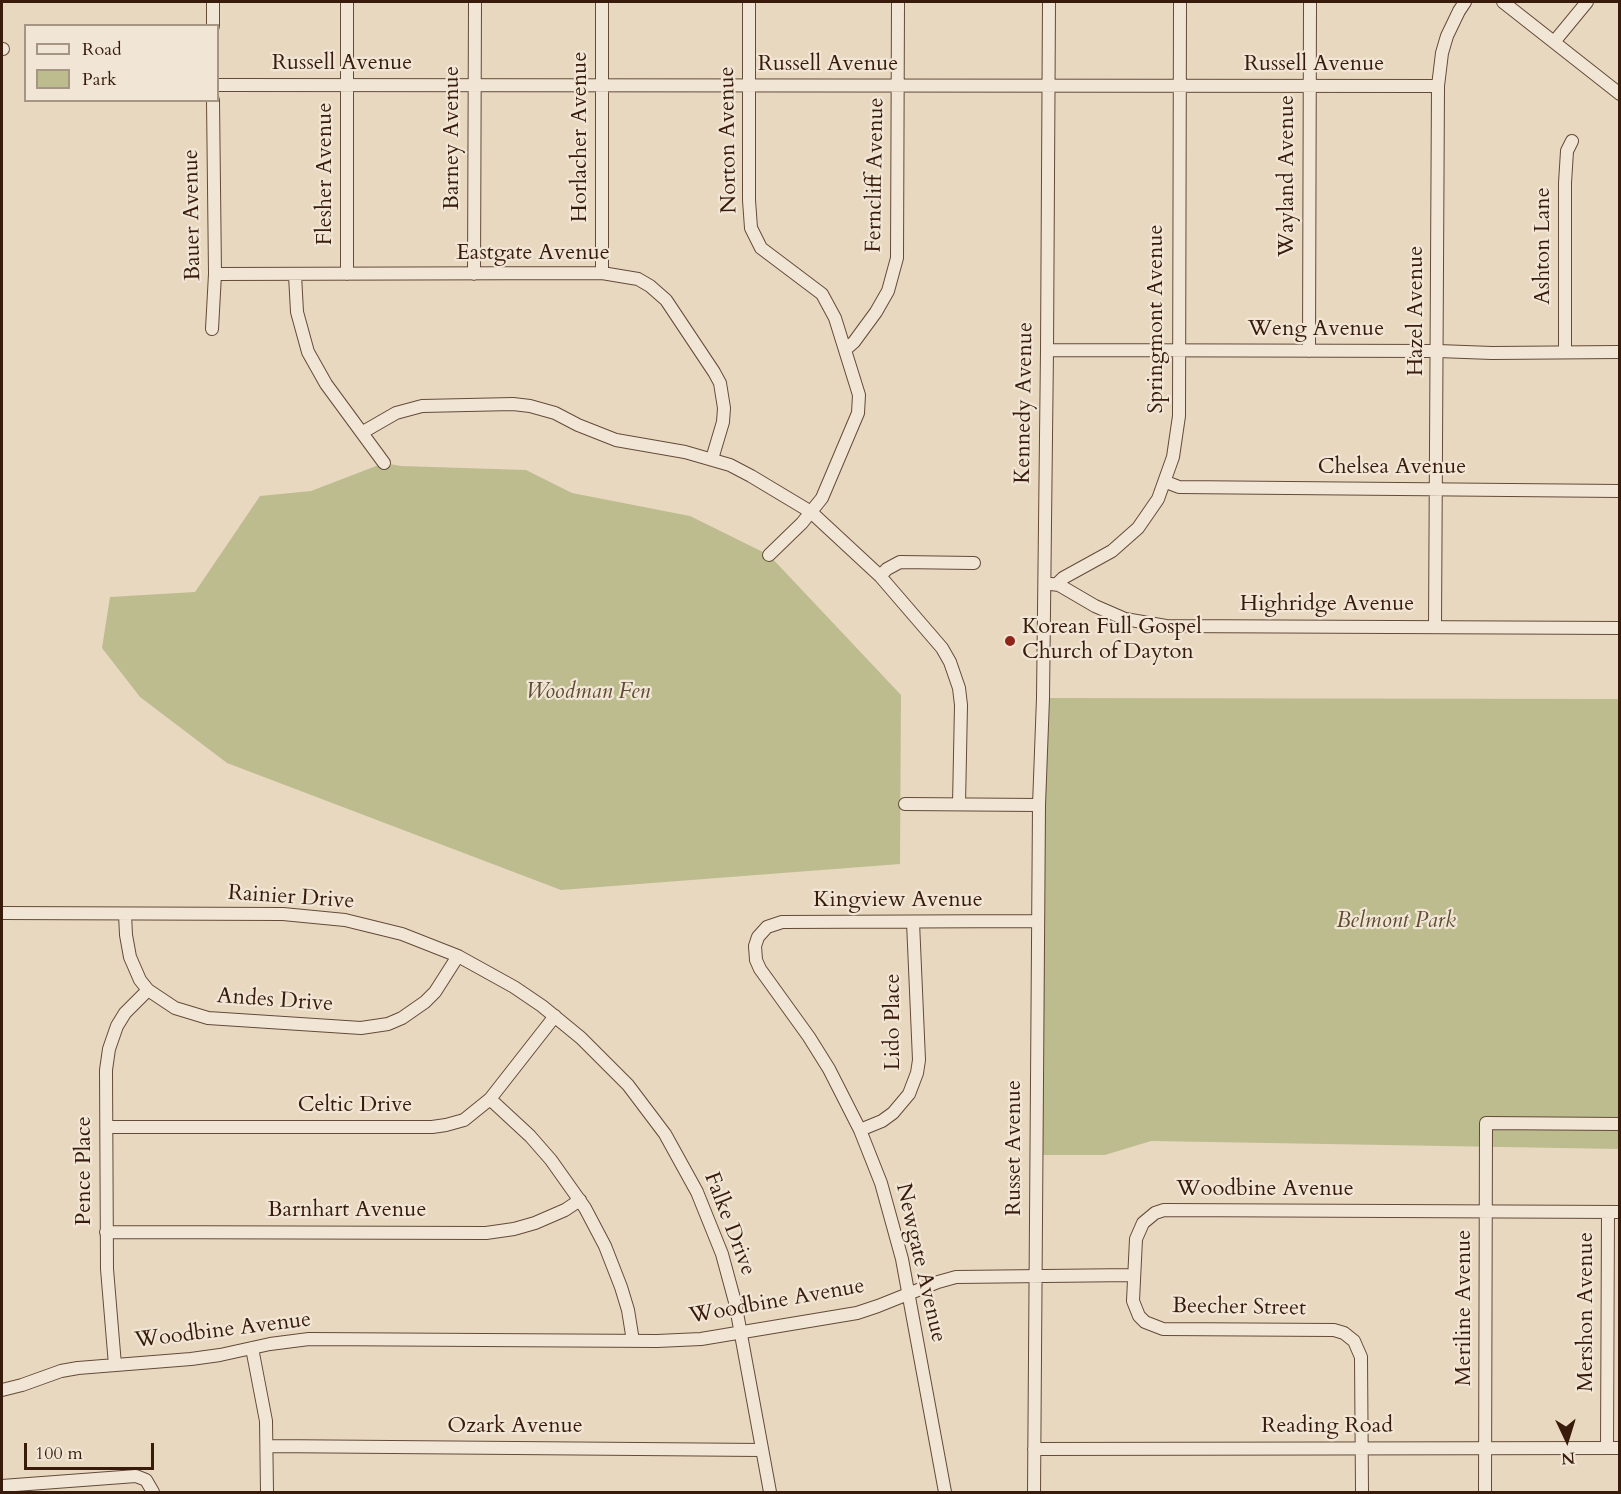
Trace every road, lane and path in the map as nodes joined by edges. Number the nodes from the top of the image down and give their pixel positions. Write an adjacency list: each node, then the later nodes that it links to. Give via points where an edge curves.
1 (213, 2): 13 (street)
2 (347, 2): 16 (street, Flesher Avenue)
3 (475, 2): 17 (street, Barney Avenue)
4 (602, 2): 18 (street, Horlacher Avenue)
5 (749, 2): 19 (street, Norton Avenue)
6 (898, 2): 20 (street, Ferncliff Avenue)
7 (1049, 2): 21 (street, Kennedy Avenue)
8 (1180, 2): 22 (street, Springmont Avenue)
9 (1310, 2): 23 (street, Wayland Avenue)
10 (1465, 2): 24 (street, Hazel Avenue, via 1447,36)
11 (1503, 2): 14 (street)
12 (1587, 2): 14 (street)
13 (213, 24)
14 (1554, 42): 25 (street)
15 (219, 85): 16 (street, Russell Avenue)
16 (347, 85): 17 (street, Russell Avenue); 30 (street, Flesher Avenue)
17 (475, 85): 18 (street, Russell Avenue); 31 (street, Barney Avenue)
18 (602, 85): 19 (street, Russell Avenue); 28 (street, Horlacher Avenue)
19 (749, 86): 20 (street, Russell Avenue); 34 (street, Norton Avenue, via 751,228 761,248 822,294)
20 (898, 86): 21 (street, Russell Avenue); 34 (street, Ferncliff Avenue, via 897,258 888,291)
21 (1049, 86): 22 (street, Russell Avenue); 35 (street, Kennedy Avenue)
22 (1179, 86): 23 (street, Russell Avenue); 36 (street, Springmont Avenue)
23 (1309, 86): 24 (street, Russell Avenue); 37 (street, Wayland Avenue)
24 (1438, 86): 38 (street, Hazel Avenue)
25 (1620, 94)
26 (213, 102): 29 (street, Bauer Avenue)
27 (1572, 141): 39 (street, Ashton Lane, via 1567,151 1565,183)
28 (602, 273): 31 (street, Eastgate Avenue); 42 (street, Eastgate Avenue, via 638,279 655,289 714,372 724,408)
29 (215, 274): 32 (street, Eastgate Avenue); 33 (street, Bauer Avenue)
30 (347, 274): 31 (street, Eastgate Avenue); 32 (street, Eastgate Avenue)
31 (474, 274)
32 (296, 275): 41 (street, via 297,312 308,352 326,384)
33 (212, 329)
34 (846, 349): 47 (street, via 859,395 858,413 829,485)
35 (1047, 350): 36 (street, Weng Avenue); 51 (street, Kennedy Avenue)
36 (1178, 351): 37 (street, Weng Avenue); 44 (street, Springmont Avenue, via 1177,438)
37 (1309, 351): 38 (street, Weng Avenue)
38 (1438, 351): 39 (street, Weng Avenue); 45 (street, Hazel Avenue)
39 (1565, 352): 40 (street, Weng Avenue)
40 (1620, 352)
41 (363, 432): 42 (street, via 396,413 422,406 513,404 542,409 616,440); 43 (street)
42 (712, 459): 47 (street, via 752,476)
43 (384, 463)
44 (1166, 482): 45 (street, Chelsea Avenue, via 1179,488); 52 (street, Springmont Avenue, via 1148,515 1126,540)
45 (1437, 489): 46 (street, Chelsea Avenue); 53 (street, Hazel Avenue)
46 (1620, 491)
47 (811, 512): 48 (street); 50 (street)
48 (769, 555)
49 (974, 563): 50 (street, via 900,562)
50 (880, 576): 56 (street, via 942,648 956,675 961,705)
51 (1044, 584): 52 (street, Highridge Avenue); 57 (street, Kennedy Avenue)
52 (1057, 584): 53 (street, Highridge Avenue, via 1107,612 1166,626)
53 (1435, 627): 54 (street, Highridge Avenue)
54 (1620, 628)
55 (905, 804): 56 (street)
56 (959, 804): 57 (street)
57 (1039, 805): 60 (street, Russet Avenue)
58 (2, 913): 59 (street, Rainier Drive)
59 (125, 914): 63 (street, Rainier Drive, via 327,917 402,934); 64 (street, Andes Drive, via 133,968)
60 (1038, 921): 61 (street, Kingview Avenue); 74 (street, Russet Avenue)
61 (913, 922): 62 (street, Kingview Avenue, via 782,922); 69 (street, Lido Place, via 917,1073 902,1104 882,1121)
62 (761, 933): 69 (street, Newgate Avenue, via 755,946 760,969 829,1069)
63 (458, 956): 64 (street, Andes Drive, via 426,1002 402,1018 374,1027 208,1018 175,1008); 65 (street, Rainier Drive, via 514,987)
64 (148, 990): 68 (street, Pence Place, via 125,1013 110,1042 106,1070)
65 (555, 1016): 66 (street, Celtic Drive); 77 (street, Falke Drive, via 628,1085 682,1163 722,1254)
66 (490, 1100): 68 (street, Celtic Drive, via 464,1120 432,1127); 70 (street, via 544,1152)
67 (1620, 1124): 71 (street, Meriline Avenue, via 1486,1123)
68 (107, 1127): 73 (street, Pence Place)
69 (860, 1130): 76 (street, Newgate Avenue, via 890,1210)
70 (580, 1200): 73 (street, Barnhart Avenue, via 535,1223 486,1233); 78 (street, via 605,1246 621,1287)
71 (1487, 1212): 72 (street, Woodbine Avenue); 75 (street, Woodbine Avenue, via 1164,1210 1149,1216 1138,1231); 84 (street, Meriline Avenue)
72 (1614, 1212): 85 (street, Mershon Avenue)
73 (106, 1232): 80 (street, Pence Place)
74 (1035, 1275): 75 (street, Woodbine Avenue); 76 (street, Woodbine Avenue, via 956,1277); 86 (street, Russet Avenue)
75 (1133, 1275): 83 (street, Beecher Street, via 1135,1309 1154,1327 1334,1330 1348,1336 1361,1357)
76 (909, 1294): 77 (street, Woodbine Avenue, via 857,1313); 92 (street, Newgate Avenue)
77 (741, 1333): 78 (street, Woodbine Avenue, via 701,1339); 87 (street, Falke Drive)
78 (633, 1341): 79 (street, Woodbine Avenue, via 309,1339)
79 (252, 1348): 80 (street, Woodbine Avenue, via 191,1359); 82 (street)
80 (115, 1365): 81 (street, Woodbine Avenue, via 61,1371)
81 (2, 1390)
82 (268, 1446): 87 (street, Ozark Avenue); 90 (street)
83 (1362, 1448): 84 (street, Reading Road); 86 (street, Reading Road); 94 (street)
84 (1485, 1448): 85 (street, Reading Road); 95 (street, Meriline Avenue)
85 (1613, 1448)
86 (1034, 1449): 93 (street, Russet Avenue)
87 (762, 1450): 91 (street, Falke Drive)
88 (2, 1486): 89 (street, via 136,1476 146,1480)
89 (153, 1492)
90 (267, 1492)
91 (770, 1492)
92 (945, 1492)
93 (1034, 1492)
94 (1362, 1492)
95 (1485, 1492)

